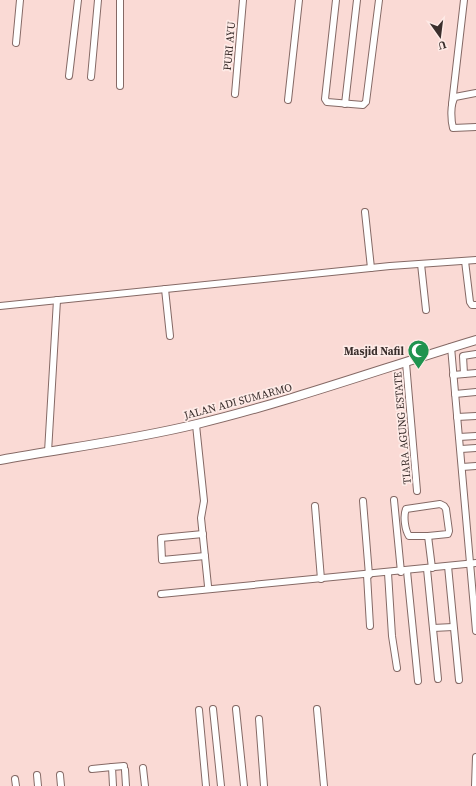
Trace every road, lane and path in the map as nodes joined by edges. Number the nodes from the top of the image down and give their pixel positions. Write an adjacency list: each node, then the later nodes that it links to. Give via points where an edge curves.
1 (20, 0): 11 (street)
2 (78, 0): 12 (street)
3 (98, 0): 13 (street)
4 (120, 0): 14 (street)
5 (243, 0): 16 (street, PURI AYU)
6 (299, 0): 17 (street)
7 (336, 0): 18 (street, via 325,99 327,102)
8 (357, 0): 18 (street)
9 (380, 0): 18 (street, via 366,102 363,105)
10 (464, 0): 19 (street)
11 (16, 43)
12 (69, 76)
13 (91, 77)
14 (120, 86)
15 (476, 93): 19 (street, via 455,97)
16 (235, 94)
17 (288, 100)
18 (345, 104)
19 (452, 104): 20 (street, via 453,128)
20 (476, 127)
21 (366, 212): 25 (street)
22 (476, 260): 23 (street)
23 (465, 261): 24 (street); 28 (street)
24 (421, 264): 25 (street); 30 (street)
25 (372, 268): 26 (street)
26 (165, 289): 27 (street); 31 (street)
27 (57, 300): 29 (street); 49 (street)
28 (473, 304)
29 (0, 306)
30 (426, 310)
31 (170, 336)
32 (476, 340): 33 (main road, JALAN ADI SUMARMO)
33 (454, 346): 35 (street); 36 (main road, JALAN ADI SUMARMO); 39 (street)
34 (476, 354): 35 (street)
35 (463, 356): 38 (street)
36 (406, 363): 44 (main road, JALAN ADI SUMARMO); 53 (street, TIARA AGUNG ESTATE)
37 (476, 373): 38 (street)
38 (464, 374): 39 (street)
39 (453, 375): 41 (street)
40 (476, 392): 41 (street)
41 (455, 394): 43 (street)
42 (476, 416): 43 (street)
43 (457, 417): 46 (street)
44 (196, 424): 49 (main road, JALAN ADI SUMARMO, via 144,436); 57 (street, via 204,504 201,515)
45 (476, 436): 46 (street)
46 (459, 437): 48 (street)
47 (476, 448): 48 (street)
48 (461, 449): 52 (street)
49 (48, 452): 50 (main road, JALAN ADI SUMARMO)
50 (0, 460)
51 (476, 466): 52 (street)
52 (462, 467): 60 (street)
53 (418, 491)
54 (394, 500): 63 (street)
55 (363, 501): 65 (street)
56 (315, 506): 66 (street)
57 (203, 534): 59 (street); 59 (street, via 161,538 162,560)
58 (428, 536): 58 (street, via 448,533 446,509 440,504 404,512 408,536); 62 (street)
59 (205, 556): 67 (street)
60 (473, 564): 61 (street); 72 (street)
61 (448, 566): 62 (street); 70 (street)
62 (429, 568): 63 (street); 71 (street)
63 (404, 571): 64 (street); 76 (street)
64 (388, 573): 65 (street); 73 (street)
65 (368, 575): 66 (street); 69 (street)
66 (321, 579): 68 (street)
67 (208, 586)
68 (161, 594)
69 (370, 626)
70 (454, 627): 71 (street); 75 (street)
71 (433, 628): 74 (street)
72 (476, 629)
73 (397, 668)
74 (438, 679)
75 (459, 680)
76 (418, 681)
77 (213, 709): 96 (street)
78 (236, 709): 97 (street)
79 (317, 709): 99 (street)
80 (199, 710): 95 (street)
81 (259, 719): 98 (street)
82 (476, 757): 100 (street)
83 (112, 767): 85 (street); 92 (street); 93 (street, via 124,768)
84 (143, 768): 94 (street)
85 (92, 769)
86 (37, 775): 90 (street)
87 (60, 775): 91 (street)
88 (15, 779): 89 (street)
89 (16, 786)
90 (38, 786)
91 (61, 786)
92 (114, 786)
93 (126, 786)
94 (145, 786)
95 (206, 786)
96 (221, 786)
97 (244, 786)
98 (264, 786)
99 (324, 786)
100 (475, 786)

